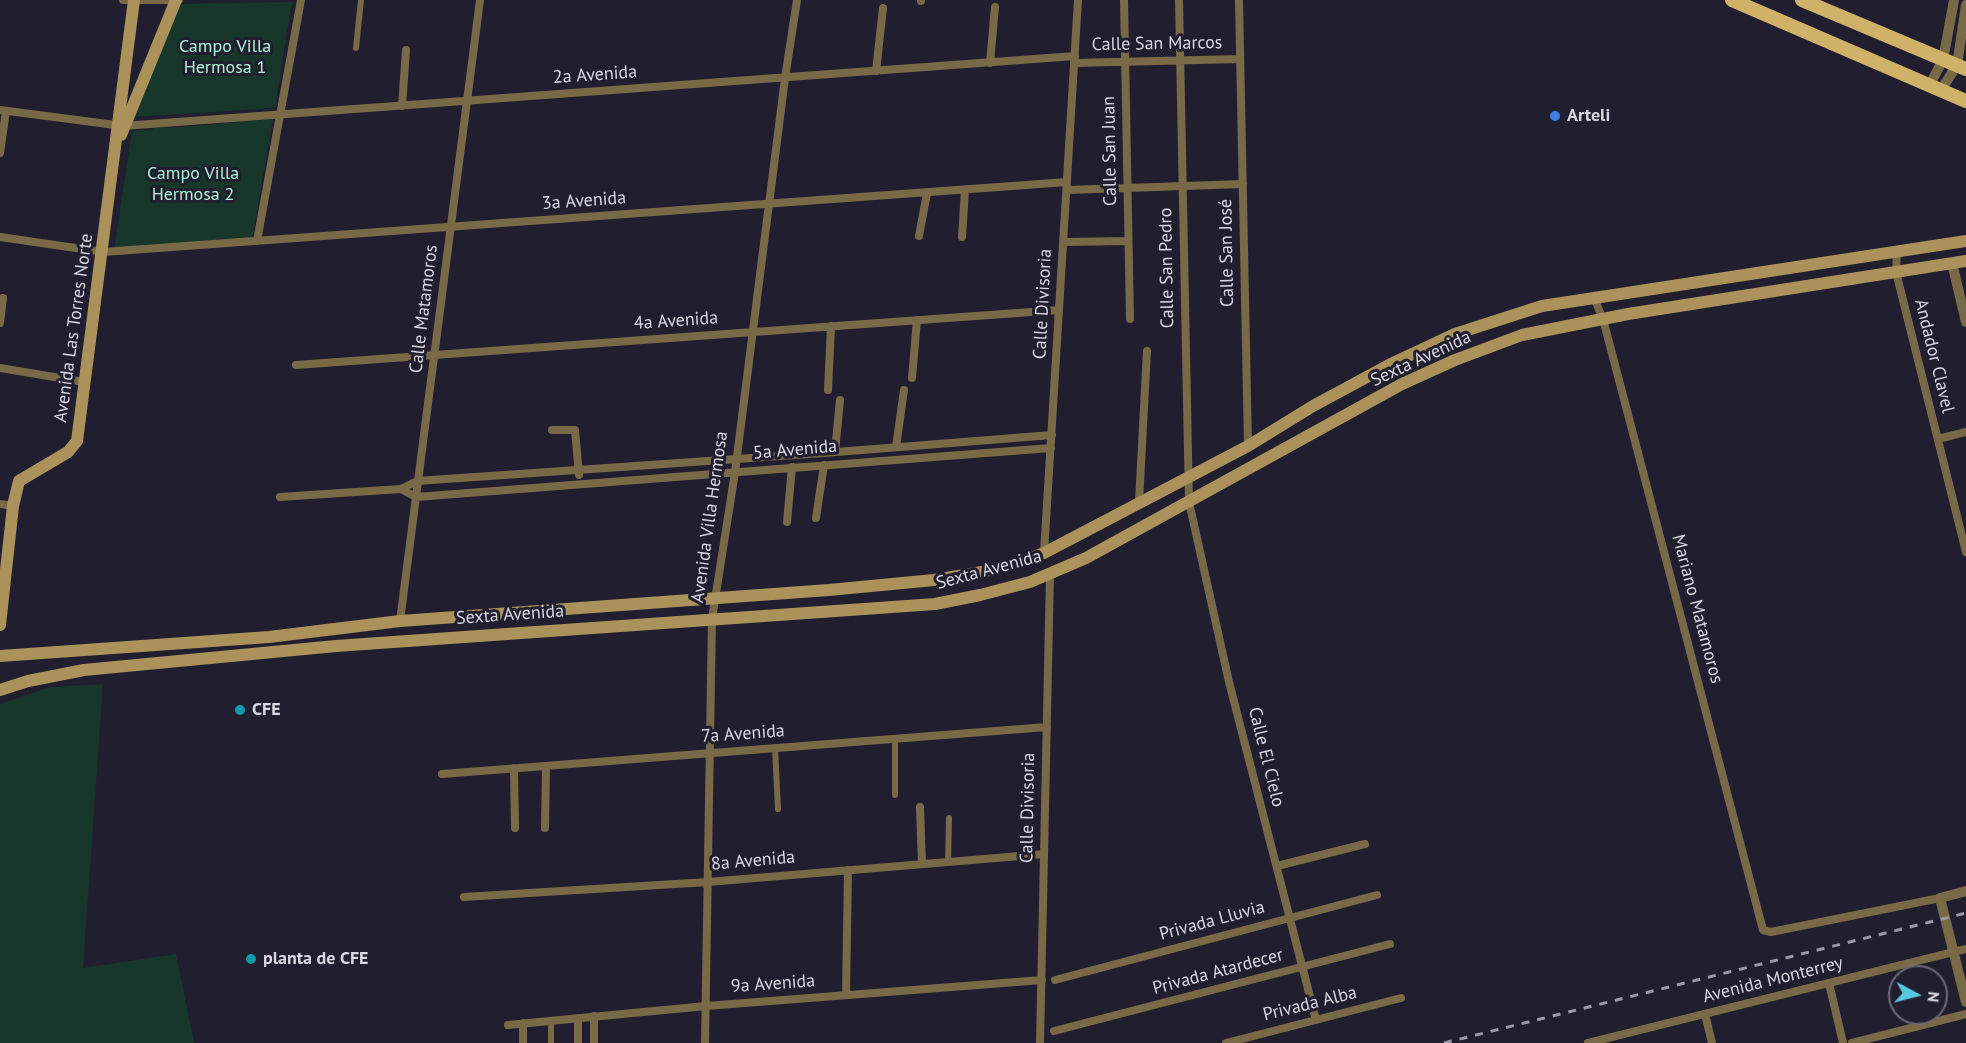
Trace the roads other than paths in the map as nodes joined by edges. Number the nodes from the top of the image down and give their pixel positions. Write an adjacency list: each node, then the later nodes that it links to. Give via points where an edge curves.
1 (130, 0): 2 (street); 33 (main road)
2 (177, 0): 33 (main road, Avenida Las Torres Norte)
3 (301, 0): 32 (street)
4 (361, 0): 17 (street)
5 (480, 0): 28 (street, Calle Matamoros)
6 (797, 0): 26 (street, Avenida Villa Hermosa)
7 (1078, 0): 21 (street, Calle Divisoria)
8 (1124, 0): 22 (street, Calle San Juan)
9 (1179, 0): 19 (street, Calle San Pedro)
10 (1239, 0): 20 (street, Calle San José)
11 (1732, 0): 27 (main road)
12 (1802, 0): 24 (main road)
13 (1954, 0): 24 (street)
14 (1966, 5): 24 (street)
15 (994, 7): 23 (street)
16 (882, 8): 25 (street)
17 (356, 48)
18 (406, 50): 30 (street)
19 (1180, 59): 20 (street, Calle San Marcos); 22 (street, Calle San Marcos); 37 (street, Calle San Pedro)
20 (1240, 59): 35 (street, Calle San José)
21 (1075, 60): 22 (street, Calle San Marcos); 23 (street, 2a Avenida); 36 (street, Calle Divisoria)
22 (1125, 61): 38 (street, Calle San Juan)
23 (990, 63): 25 (street, 2a Avenida)
24 (1955, 65): 27 (street)
25 (876, 71): 26 (street, 2a Avenida)
26 (785, 78): 28 (street, 2a Avenida); 41 (street, Avenida Villa Hermosa)
27 (1935, 88): 29 (main road)
28 (467, 101): 30 (street, 2a Avenida); 42 (street, Calle Matamoros)
29 (1966, 101)
30 (402, 106): 32 (street, 2a Avenida)
31 (3, 110): 33 (street, 2a Avenida); 34 (street)
32 (280, 115): 33 (street, 2a Avenida); 46 (street)
33 (120, 126): 50 (main road, Avenida Las Torres Norte)
34 (0, 153)
35 (1243, 184): 37 (street, 3a Avenida); 79 (street, Calle San José)
36 (1067, 186): 38 (street, 3a Avenida); 39 (street, 3a Avenida); 49 (street, Calle Divisoria)
37 (1182, 186): 38 (street, 3a Avenida); 90 (street, Calle San Pedro)
38 (1127, 188): 47 (street, Calle San Juan)
39 (964, 190): 40 (street, 3a Avenida); 45 (street)
40 (927, 193): 41 (street, 3a Avenida); 43 (street)
41 (769, 204): 42 (street, 3a Avenida); 64 (street, Avenida Villa Hermosa)
42 (451, 227): 46 (street, 3a Avenida); 66 (street, Calle Matamoros)
43 (919, 236)
44 (0, 237): 50 (street, 3a Avenida)
45 (962, 237)
46 (257, 241): 50 (street, 3a Avenida)
47 (1128, 241): 49 (street); 58 (street, Calle San Juan)
48 (1966, 241): 51 (main road, Sexta Avenida)
49 (1063, 242): 57 (street, Calle Divisoria)
50 (103, 252): 70 (main road, Avenida Las Torres Norte)
51 (1897, 252): 54 (street, Andador Clavel); 56 (main road, Sexta Avenida)
52 (1966, 261): 53 (main road, Sexta Avenida)
53 (1952, 263): 54 (main road, Sexta Avenida); 61 (street)
54 (1896, 272): 59 (main road, Sexta Avenida); 77 (street, Andador Clavel)
55 (3, 298): 62 (street)
56 (1594, 298): 59 (street, Mariano Matamoros); 79 (main road, Sexta Avenida, via 1542,306 1455,334 1313,406)
57 (1059, 310): 60 (street, 4a Avenida); 76 (street, Calle Divisoria)
58 (1130, 319)
59 (1603, 319): 97 (main road, Sexta Avenida, via 1522,335 1455,360 1402,384); 133 (street, Mariano Matamoros, via 1763,930 1772,932)
60 (917, 320): 63 (street, 4a Avenida); 69 (street)
61 (1966, 322)
62 (0, 323)
63 (831, 326): 64 (street, 4a Avenida); 71 (street)
64 (753, 332): 66 (street, 4a Avenida); 84 (street, Avenida Villa Hermosa)
65 (1147, 351): 96 (street)
66 (435, 355): 67 (street, 4a Avenida); 91 (street, Calle Matamoros)
67 (296, 364)
68 (0, 368): 70 (street)
69 (912, 378)
70 (84, 382): 98 (main road, Avenida Las Torres Norte, via 77,441 68,452 19,481)
71 (828, 390)
72 (904, 390): 80 (street)
73 (840, 400): 82 (street)
74 (552, 430): 88 (street, via 575,430)
75 (1966, 432): 77 (street)
76 (1052, 435): 78 (street, 5a Avenida); 81 (street, Calle Divisoria)
77 (1938, 439): 101 (street, Andador Clavel)
78 (940, 444): 80 (street, 5a Avenida); 83 (street)
79 (1248, 446): 90 (main road, Sexta Avenida)
80 (891, 448): 82 (street, 5a Avenida); 85 (street)
81 (1051, 448): 83 (street, 5a Avenida); 102 (street, Calle Divisoria)
82 (835, 452): 84 (street, 5a Avenida)
83 (940, 456): 85 (street, 5a Avenida)
84 (736, 460): 88 (street, 5a Avenida); 89 (street, Avenida Villa Hermosa)
85 (887, 460): 86 (street, 5a Avenida)
86 (824, 465): 87 (street, 5a Avenida); 99 (street)
87 (792, 467): 89 (street, 5a Avenida); 100 (street)
88 (578, 470): 91 (street, 5a Avenida); 92 (street)
89 (735, 472): 92 (street, 5a Avenida); 104 (street, Avenida Villa Hermosa)
90 (1187, 477): 96 (main road, Sexta Avenida); 97 (street, Calle San Pedro)
91 (417, 481): 93 (street, 5a Avenida); 95 (street, Calle Matamoros)
92 (579, 484): 95 (street, 5a Avenida)
93 (401, 489): 94 (street, 5a Avenida); 95 (street)
94 (280, 497)
95 (416, 497): 106 (street, Calle Matamoros)
96 (1139, 502): 102 (main road, Sexta Avenida)
97 (1189, 502): 103 (main road, Sexta Avenida, via 1086,558); 127 (street, Calle El Cielo, via 1229,682)
98 (6, 505): 107 (main road, Avenida Las Torres Norte)
99 (816, 518)
100 (788, 522)
101 (1966, 552)
102 (1044, 553): 104 (main road, Sexta Avenida, via 982,572 934,580)
103 (1050, 573): 105 (main road, Sexta Avenida, via 1007,588 934,603); 110 (street, Calle Divisoria)
104 (716, 597): 105 (street, Avenida Villa Hermosa); 106 (main road, Sexta Avenida)
105 (712, 619): 109 (main road, Sexta Avenida, via 336,645 84,670); 113 (street, Avenida Villa Hermosa)
106 (400, 621): 108 (main road, Sexta Avenida, via 269,637)
107 (0, 625)
108 (0, 656)
109 (0, 690)
110 (1047, 727): 111 (street, 7a Avenida); 124 (street, Calle Divisoria)
111 (895, 739): 112 (street, 7a Avenida); 117 (street)
112 (776, 748): 113 (street, 7a Avenida); 119 (street)
113 (709, 753): 114 (street, 7a Avenida); 129 (street, Avenida Villa Hermosa)
114 (546, 766): 115 (street, 7a Avenida); 122 (street)
115 (514, 768): 116 (street, 7a Avenida); 121 (street)
116 (442, 774)
117 (895, 795)
118 (920, 807): 126 (street)
119 (778, 809)
120 (949, 818): 125 (street)
121 (514, 828)
122 (545, 828)
123 (1365, 844): 127 (street)
124 (1044, 854): 125 (street, 8a Avenida); 139 (street, Calle Divisoria)
125 (948, 862): 126 (street, 8a Avenida)
126 (922, 864): 128 (street, 8a Avenida)
127 (1277, 866): 134 (street, Calle El Cielo)
128 (848, 870): 129 (street, 8a Avenida); 142 (street)
129 (708, 882): 132 (street, 8a Avenida); 145 (street, Avenida Villa Hermosa)
130 (1966, 891): 133 (street)
131 (1377, 895): 134 (street, Privada Lluvia)
132 (464, 897)
133 (1940, 898): 137 (street)
134 (1290, 918): 138 (street, Calle El Cielo); 140 (street, Privada Lluvia)
135 (1389, 944): 138 (street, Privada Atardecer)
136 (1966, 949): 137 (street, Avenida Monterrey)
137 (1953, 952): 141 (street, Avenida Monterrey); 144 (street)
138 (1302, 967): 150 (street, Calle El Cielo); 154 (street, Privada Atardecer)
139 (1042, 980): 142 (street, 9a Avenida); 160 (street, Calle Divisoria)
140 (1055, 980)
141 (1828, 983): 146 (street, Avenida Monterrey); 164 (street)
142 (846, 995): 145 (street, 9a Avenida)
143 (1401, 998): 150 (street, Privada Alba)
144 (1966, 1002)
145 (706, 1006): 148 (street, 9a Avenida); 159 (street, Avenida Villa Hermosa)
146 (1705, 1014): 162 (street, Avenida Monterrey); 163 (street)
147 (1966, 1014): 165 (street)
148 (594, 1017): 149 (street, 9a Avenida); 158 (street)
149 (578, 1018): 151 (street, 9a Avenida); 157 (street)
150 (1316, 1020): 161 (street, Privada Alba)
151 (551, 1021): 152 (street, 9a Avenida); 156 (street)
152 (523, 1023): 153 (street, 9a Avenida); 155 (street)
153 (508, 1025)
154 (1054, 1031)
155 (523, 1043)
156 (551, 1043)
157 (578, 1043)
158 (594, 1043)
159 (705, 1043)
160 (1040, 1043)
161 (1226, 1043)
162 (1588, 1043)
163 (1712, 1043)
164 (1843, 1043)
165 (1852, 1043)

